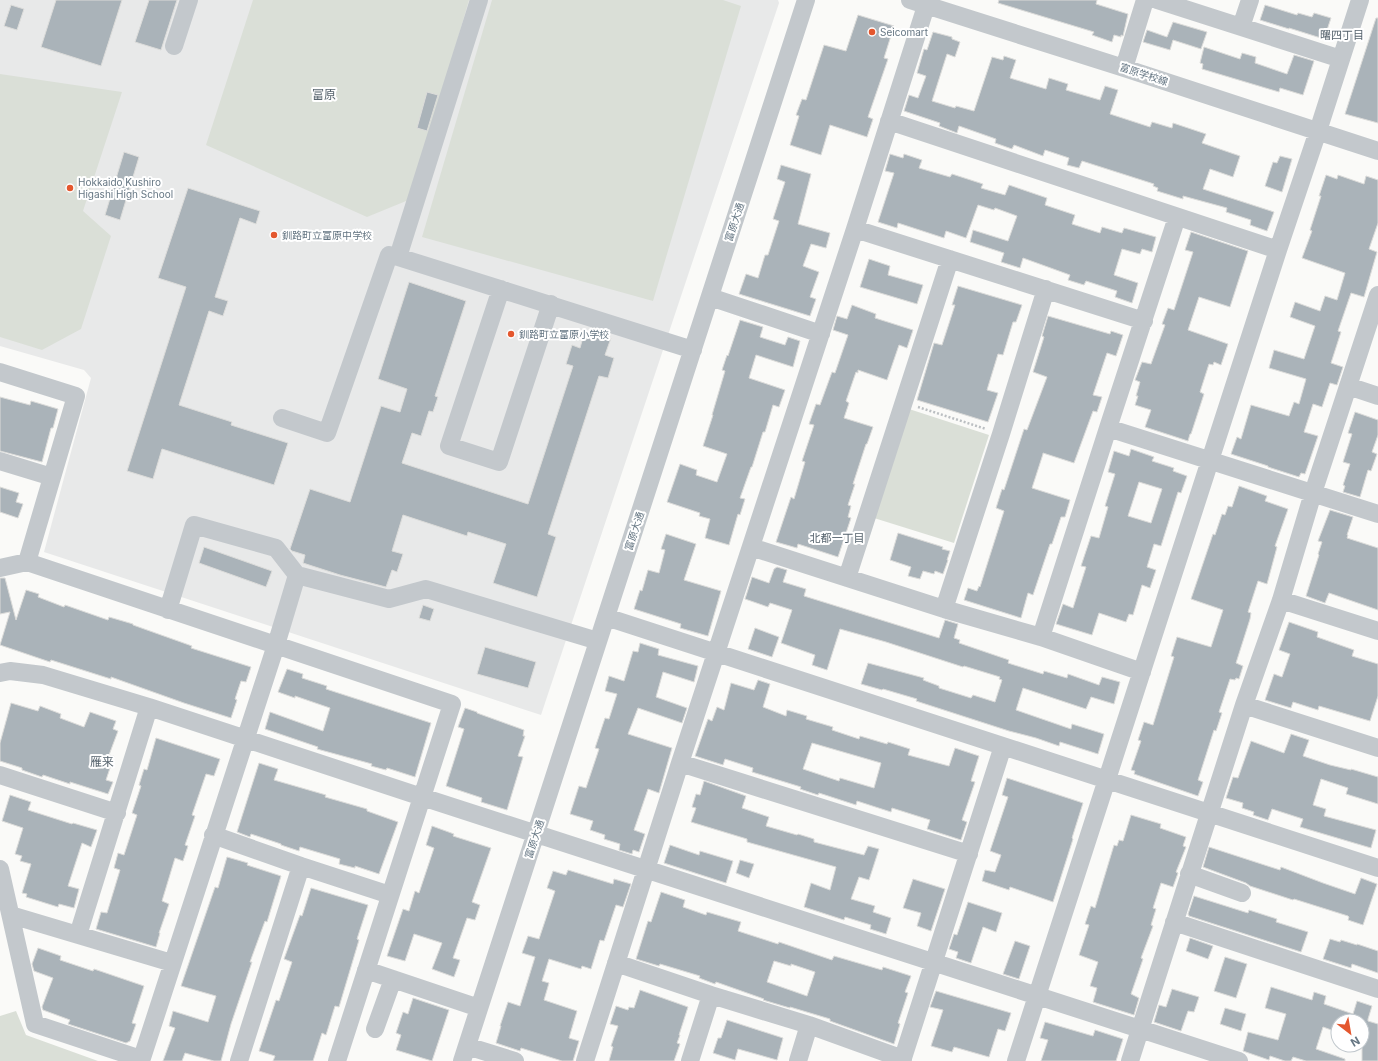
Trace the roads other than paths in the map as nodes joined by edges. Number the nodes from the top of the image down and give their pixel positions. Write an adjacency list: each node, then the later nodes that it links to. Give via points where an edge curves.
1 (189, 0): 10 (street)
2 (479, 0): 19 (street)
3 (806, 0): 24 (street, 富原大通)
4 (1145, 0): 12 (street)
5 (1157, 0): 9 (street)
6 (1250, 0): 9 (street)
7 (1360, 0): 11 (street)
8 (918, 3): 12 (street, 富原学校線); 13 (street)
9 (1241, 27): 11 (street)
10 (174, 46)
11 (1341, 59): 14 (street)
12 (1124, 68): 14 (street, 富原学校線)
13 (889, 121): 16 (street); 17 (street)
14 (1318, 131): 15 (street, 富原学校線); 18 (street)
15 (1378, 151)
16 (1177, 217): 18 (street); 26 (street)
17 (855, 230): 20 (street); 27 (street)
18 (1278, 250): 35 (street)
19 (398, 257): 22 (street); 32 (street, via 388,255 327,432)
20 (950, 259): 21 (street); 43 (street)
21 (1046, 289): 26 (street); 45 (street)
22 (501, 290): 25 (street); 25 (street, via 449,446 499,462)
23 (1378, 295): 30 (street)
24 (710, 298): 27 (street); 28 (street, 富原大通)
25 (551, 304): 28 (street)
26 (1144, 321): 33 (street)
27 (821, 334): 39 (street)
28 (693, 350): 47 (street, 富原大通)
29 (0, 372): 36 (street, via 76,396)
30 (1348, 386): 31 (street); 37 (street)
31 (1378, 396)
32 (282, 418)
33 (1108, 428): 35 (street); 49 (street)
34 (0, 461): 36 (street)
35 (1210, 461): 37 (street); 53 (street)
36 (52, 477): 40 (street)
37 (1313, 493): 38 (street); 44 (street)
38 (1378, 514)
39 (751, 547): 43 (street); 52 (street)
40 (27, 562): 41 (street); 46 (street)
41 (0, 568)
42 (297, 575): 46 (street, via 276,548 194,525); 50 (street, via 389,599 426,589); 51 (street)
43 (846, 578): 45 (street)
44 (1281, 600): 48 (street); 55 (street)
45 (944, 609): 49 (street)
46 (168, 610): 51 (street)
47 (606, 617): 50 (street, 富原大通); 52 (street)
48 (1378, 631)
49 (1041, 637): 53 (street)
50 (598, 641): 66 (street, 富原大通)
51 (276, 645): 57 (street); 63 (street, via 452,704)
52 (717, 653): 58 (street); 60 (street)
53 (1142, 672): 62 (street)
54 (0, 673): 56 (street, via 10,671 43,675)
55 (1244, 705): 59 (street); 64 (street)
56 (149, 707): 57 (street); 65 (street)
57 (245, 739): 63 (street); 67 (street)
58 (1003, 746): 62 (street); 68 (street)
59 (1378, 748)
60 (680, 763): 68 (street); 72 (street)
61 (0, 775): 65 (street)
62 (1107, 780): 64 (street); 86 (street)
63 (422, 797): 66 (street); 75 (street)
64 (1209, 812): 70 (street); 73 (street)
65 (116, 813): 78 (street)
66 (535, 833): 72 (street); 87 (street, 富原大通)
67 (213, 836): 69 (street); 79 (street)
68 (968, 854): 81 (street)
69 (301, 866): 75 (street); 94 (street)
70 (1378, 868)
71 (0, 869): 76 (street)
72 (647, 870): 80 (street); 81 (street)
73 (1189, 874): 74 (street); 77 (street)
74 (1242, 893)
75 (390, 895): 82 (street)
76 (11, 915): 78 (street); 92 (street, via 35,1024)
77 (1174, 922): 84 (street); 90 (street)
78 (78, 935): 79 (street)
79 (172, 963): 92 (street)
80 (616, 963): 85 (street); 97 (street)
81 (934, 963): 86 (street); 93 (street)
82 (366, 970): 83 (street); 95 (street)
83 (393, 978): 87 (street); 89 (street)
84 (1378, 989)
85 (711, 995): 88 (street); 98 (street)
86 (1036, 996): 90 (street); 100 (street)
87 (479, 1008): 91 (street, 富原大通)
88 (809, 1025): 93 (street); 99 (street)
89 (376, 1029)
90 (1140, 1030): 101 (street); 102 (street)
91 (464, 1054): 96 (street)
92 (141, 1060)
93 (902, 1060)
94 (239, 1061)
95 (337, 1061)
96 (515, 1061)
97 (585, 1061)
98 (690, 1061)
99 (798, 1061)
100 (1016, 1061)
101 (1130, 1061)
102 (1239, 1061)

